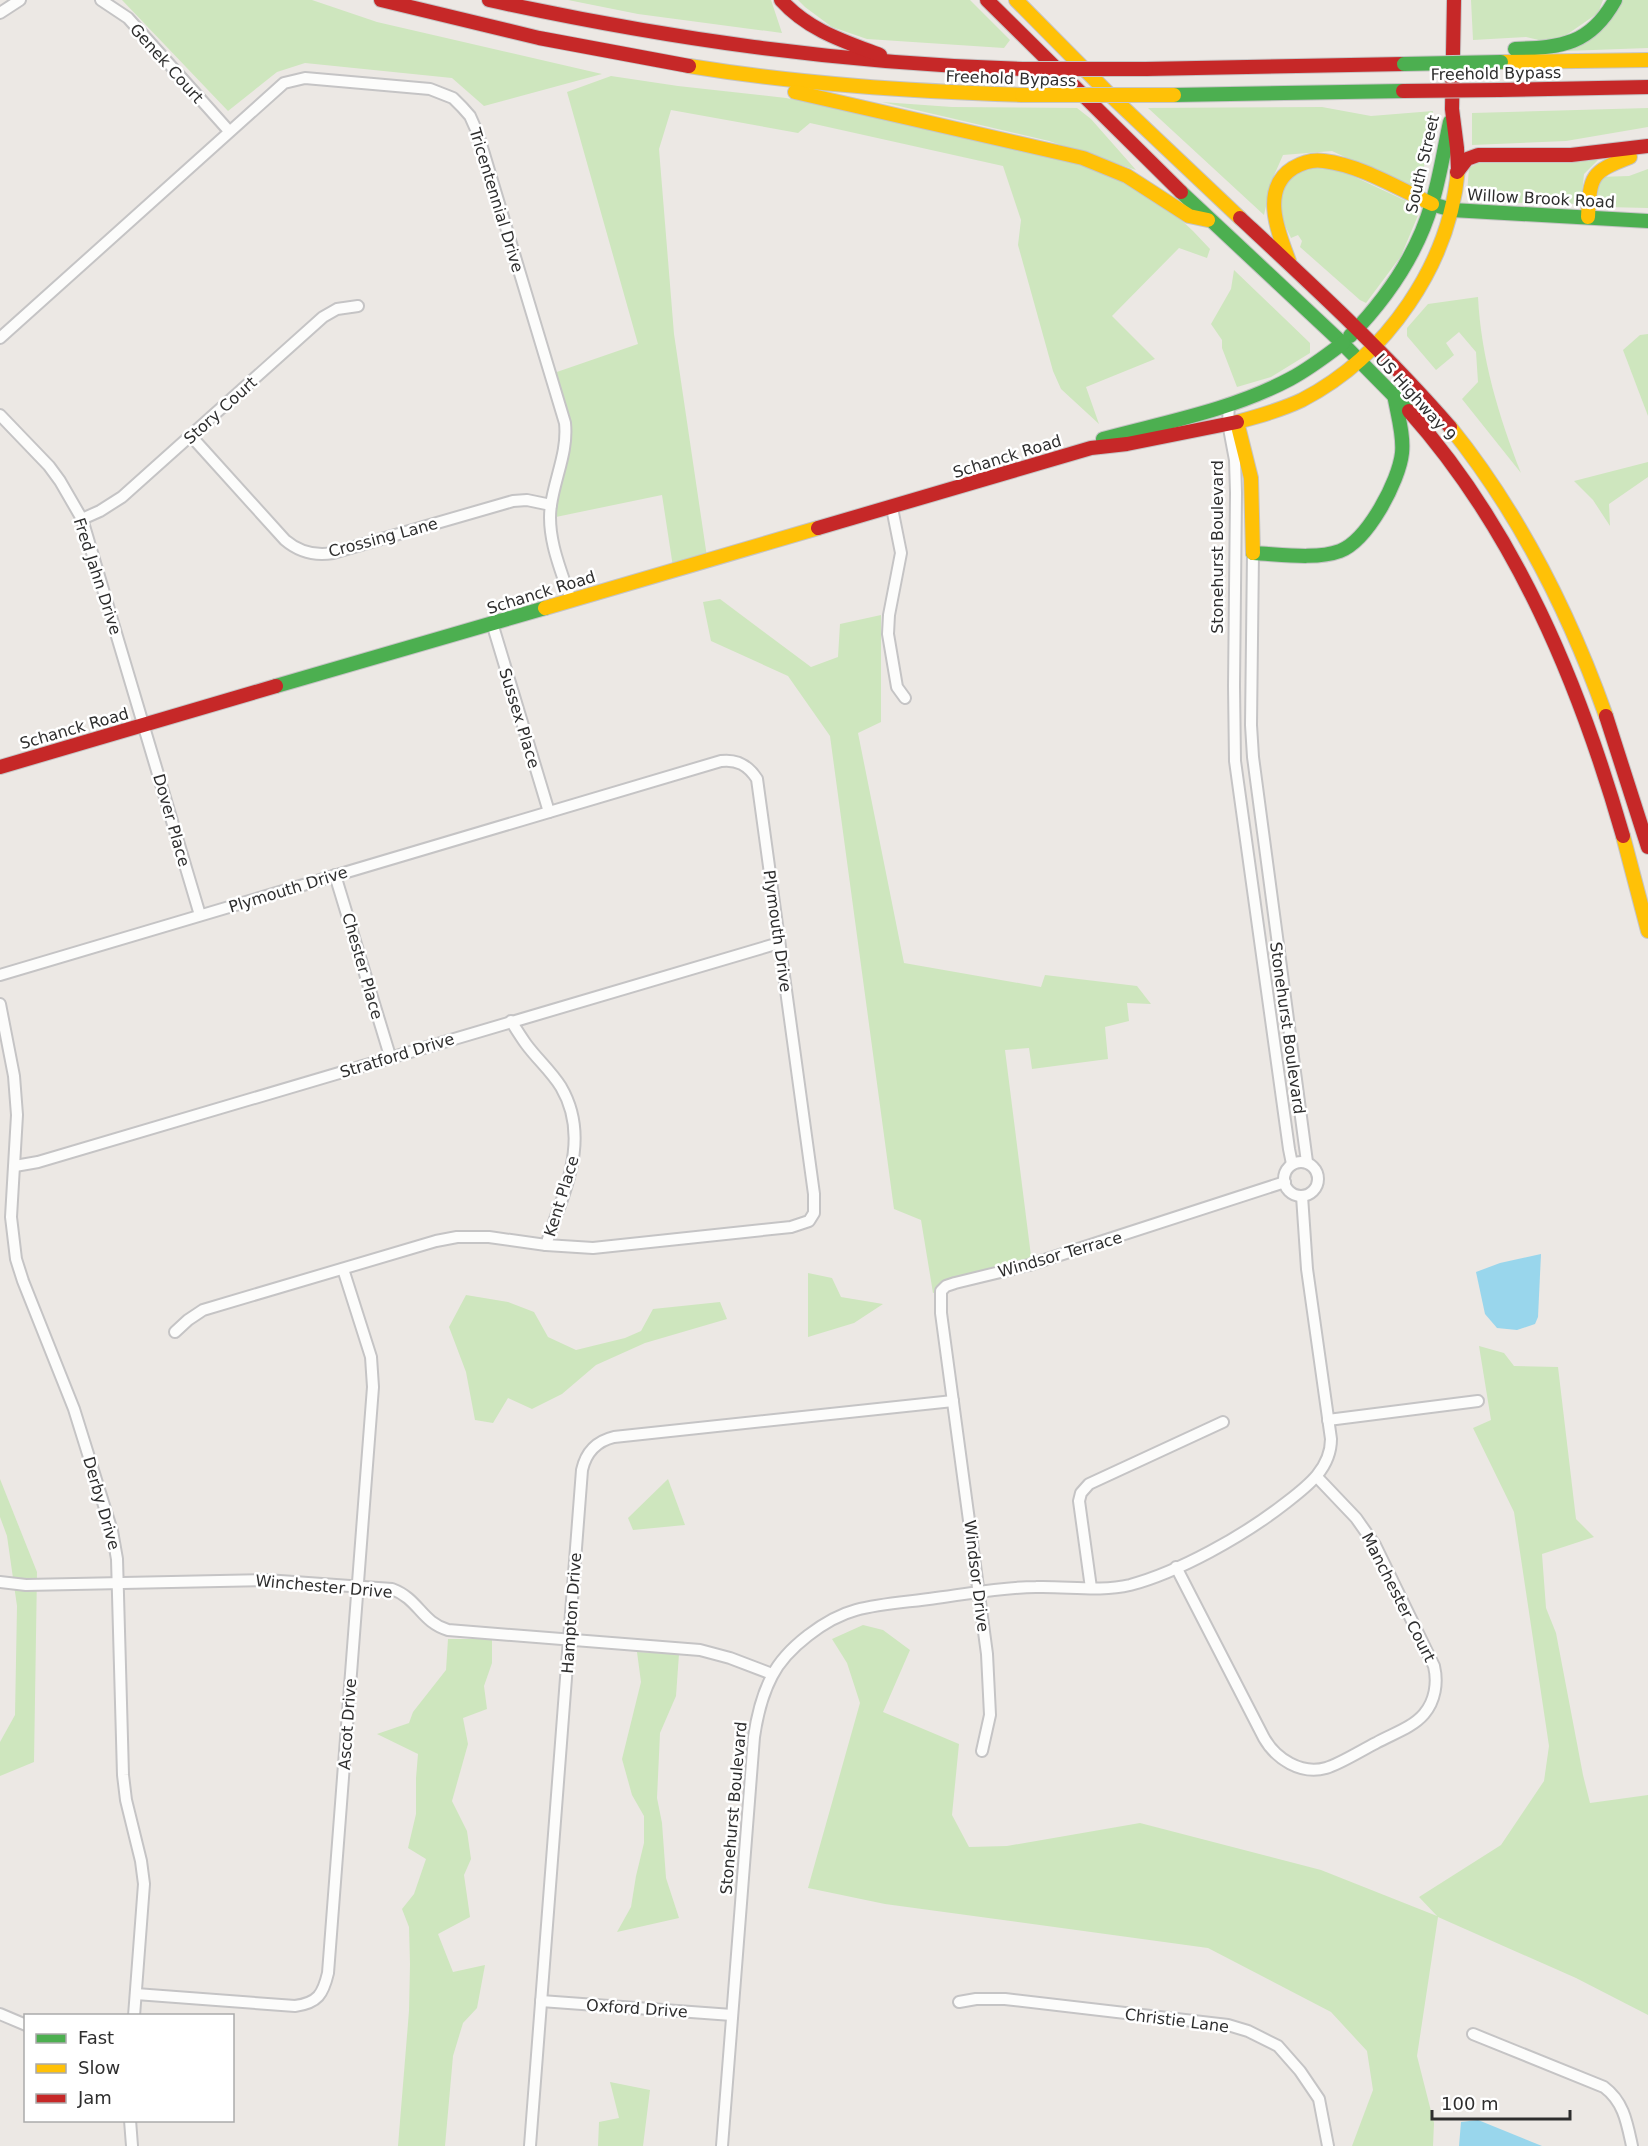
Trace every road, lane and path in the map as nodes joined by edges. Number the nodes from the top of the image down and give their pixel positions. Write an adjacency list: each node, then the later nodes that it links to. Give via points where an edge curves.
1 (20, 0): 10 (street)
2 (101, 0): 17 (street, Genek Court, via 128,18)
3 (381, 0): 14 (main road, Freehold Bypass, via 581,48)
4 (489, 0): 13 (main road, Freehold Bypass, via 691,40 816,57)
5 (781, 0): 13 (main road, via 818,32)
6 (987, 0): 23 (main road, US Highway 9)
7 (1016, 0): 25 (main road, US Highway 9)
8 (1454, 0): 16 (main road, South Street)
9 (1615, 0): 11 (main road, via 1603,20 1575,41)
10 (0, 13)
11 (1500, 56): 12 (main road, Freehold Bypass); 13 (main road, Freehold Bypass, bridge, via 1146,69 1022,69)
12 (1648, 60)
13 (902, 63)
14 (764, 77): 15 (main road, Freehold Bypass, bridge, via 863,88 1022,95); 23 (main road, via 780,88 1083,158 1127,176 1188,216)
15 (1648, 87)
16 (1452, 110): 19 (main road, South Street); 20 (main road, South Street)
17 (229, 131): 28 (street, Tricentennial Drive); 38 (street, Tricentennial Drive, via 278,87 299,78 419,86 453,98 470,116 565,423 565,446)
18 (1648, 147): 19 (main road, via 1571,155 1478,155 1467,159); 22 (main road, via 1608,164 1595,174 1589,186)
19 (1457, 172): 21 (main road, South Street)
20 (1432, 204): 21 (main road, Willow Brook Road); 25 (main road, Willow Brook Road, via 1336,163 1316,160 1300,164 1283,177 1273,206); 27 (main road, South Street, via 1398,277)
21 (1452, 210): 22 (main road, Willow Brook Road); 30 (main road, South Street, via 1426,277)
22 (1588, 217): 24 (main road, Willow Brook Road)
23 (1212, 221): 29 (main road, US Highway 9)
24 (1648, 221)
25 (1290, 264): 27 (main road, US Highway 9)
26 (358, 306): 36 (street, Story Court, via 337,309 323,317)
27 (1358, 328): 29 (main road, South Street); 30 (main road, US Highway 9)
28 (0, 338)
29 (1342, 343): 31 (main road, US Highway 9); 33 (main road, Schanck Road, via 1289,380)
30 (1375, 345): 31 (main road, South Street); 53 (main road, US Highway 9, via 1466,449 1532,549 1594,686)
31 (1360, 359): 32 (main road, US Highway 9); 35 (main road, Schanck Road, via 1291,405)
32 (1394, 393): 41 (main road, via 1401,461 1364,534 1337,552); 56 (main road, US Highway 9, via 1469,487 1515,560 1537,604 1595,746)
33 (1229, 404): 35 (street, Stonehurst Boulevard); 37 (main road, Schanck Road, via 1101,440)
34 (0, 415): 40 (street, Fred Jahn Drive, via 49,466)
35 (1233, 423): 37 (main road, Schanck Road); 41 (main road, Stonehurst Boulevard, via 1251,478); 42 (street, Stonehurst Boulevard)
36 (191, 436): 38 (street, Crossing Lane, via 285,540 312,554 333,553 513,501); 40 (street, Story Court, via 122,497)
37 (1091, 448): 39 (main road, Schanck Road)
38 (551, 504): 43 (street, Tricentennial Drive, via 550,527)
39 (892, 508): 43 (main road, Schanck Road); 47 (street, via 901,553 888,634 897,687)
40 (82, 519): 48 (street, Fred Jahn Drive)
41 (1253, 553): 42 (street); 45 (street, Stonehurst Boulevard)
42 (1235, 571): 44 (street, Stonehurst Boulevard)
43 (572, 600): 46 (main road, Schanck Road)
44 (1235, 619): 45 (street); 52 (street, Stonehurst Boulevard, via 1235,761)
45 (1252, 619): 51 (street, Stonehurst Boulevard, via 1252,736)
46 (492, 623): 48 (main road, Schanck Road); 50 (street, Sussex Place)
47 (905, 698)
48 (144, 725): 49 (main road, Schanck Road); 55 (street, Dover Place)
49 (0, 767)
50 (549, 812): 54 (street, Plymouth Drive); 57 (street, Plymouth Drive, via 721,761 741,763 759,786)
51 (1263, 842): 52 (street); 62 (street, Stonehurst Boulevard)
52 (1246, 844): 63 (street, Stonehurst Boulevard)
53 (1648, 848)
54 (335, 875): 55 (street, Plymouth Drive); 61 (street, Chester Place)
55 (200, 915): 58 (street, Plymouth Drive)
56 (1648, 930)
57 (779, 943): 60 (street, Stratford Drive); 67 (street, Plymouth Drive, via 814,1194 813,1216 791,1227 610,1247)
58 (0, 975)
59 (0, 1004): 64 (street, Derby Drive, via 14,1076)
60 (511, 1021): 61 (street, Stratford Drive); 67 (street, Kent Place, via 560,1086 575,1126 573,1163)
61 (390, 1056): 64 (street, Stratford Drive)
62 (1307, 1162): 63 (street); 66 (street, Stonehurst Boulevard, via 1316,1169 1318,1181 1313,1191)
63 (1293, 1164): 65 (street)
64 (15, 1166): 77 (street, Derby Drive, via 11,1217 16,1259 74,1409 112,1532)
65 (1284, 1182): 66 (street, via 1293,1194); 70 (street, Windsor Terrace, via 1029,1265 946,1286 940,1293 940,1302)
66 (1302, 1196): 72 (street, Stonehurst Boulevard, via 1307,1269)
67 (546, 1245): 68 (street, Plymouth Drive, via 457,1237)
68 (343, 1269): 69 (street, Plymouth Drive, via 203,1311); 78 (street, Ascot Drive, via 373,1376)
69 (175, 1332)
70 (953, 1401): 80 (street, Windsor Drive); 81 (street, Hampton Drive, via 614,1437 599,1443 588,1454 582,1470)
71 (1478, 1401): 72 (street)
72 (1328, 1420): 74 (street, Stonehurst Boulevard, via 1331,1448)
73 (1223, 1422): 79 (street, via 1089,1484 1081,1493)
74 (1317, 1477): 75 (street, Stonehurst Boulevard, via 1266,1518); 75 (street, Manchester Court, via 1369,1537 1434,1666 1436,1686 1432,1701 1412,1724 1326,1768 1300,1767 1281,1759 1264,1738)
75 (1176, 1567): 79 (street, Stonehurst Boulevard, via 1130,1585)
76 (0, 1582): 77 (street, Winchester Drive)
77 (118, 1583): 78 (street, Winchester Drive, via 266,1580); 84 (street, Derby Drive, via 123,1775 144,1884)
78 (357, 1586): 81 (street, Winchester Drive, via 402,1593 433,1624 448,1630); 84 (street, Ascot Drive, via 324,1991 308,2003 295,2006)
79 (1091, 1588): 80 (street, Stonehurst Boulevard, via 1034,1587)
80 (979, 1592): 82 (street, Stonehurst Boulevard, via 849,1612 803,1640); 83 (street, Windsor Drive, via 990,1715)
81 (569, 1639): 82 (street, Winchester Drive, via 700,1650); 85 (street, Hampton Drive)
82 (772, 1674): 89 (street, Stonehurst Boulevard, via 759,1708 754,1737)
83 (982, 1751)
84 (136, 1994): 88 (street, Derby Drive)
85 (541, 2001): 89 (street, Oxford Drive); 94 (street, Hampton Drive)
86 (959, 2002): 96 (street, Christie Lane, via 1005,1999 1228,2025 1248,2031 1278,2046 1300,2071 1318,2099)
87 (0, 2014): 90 (street)
88 (134, 2014)
89 (732, 2015): 95 (street, Stonehurst Boulevard)
90 (24, 2024)
91 (1473, 2034): 97 (street, via 1610,2092 1624,2111)
92 (130, 2122): 93 (street)
93 (132, 2146)
94 (530, 2146)
95 (722, 2146)
96 (1328, 2146)
97 (1632, 2146)

